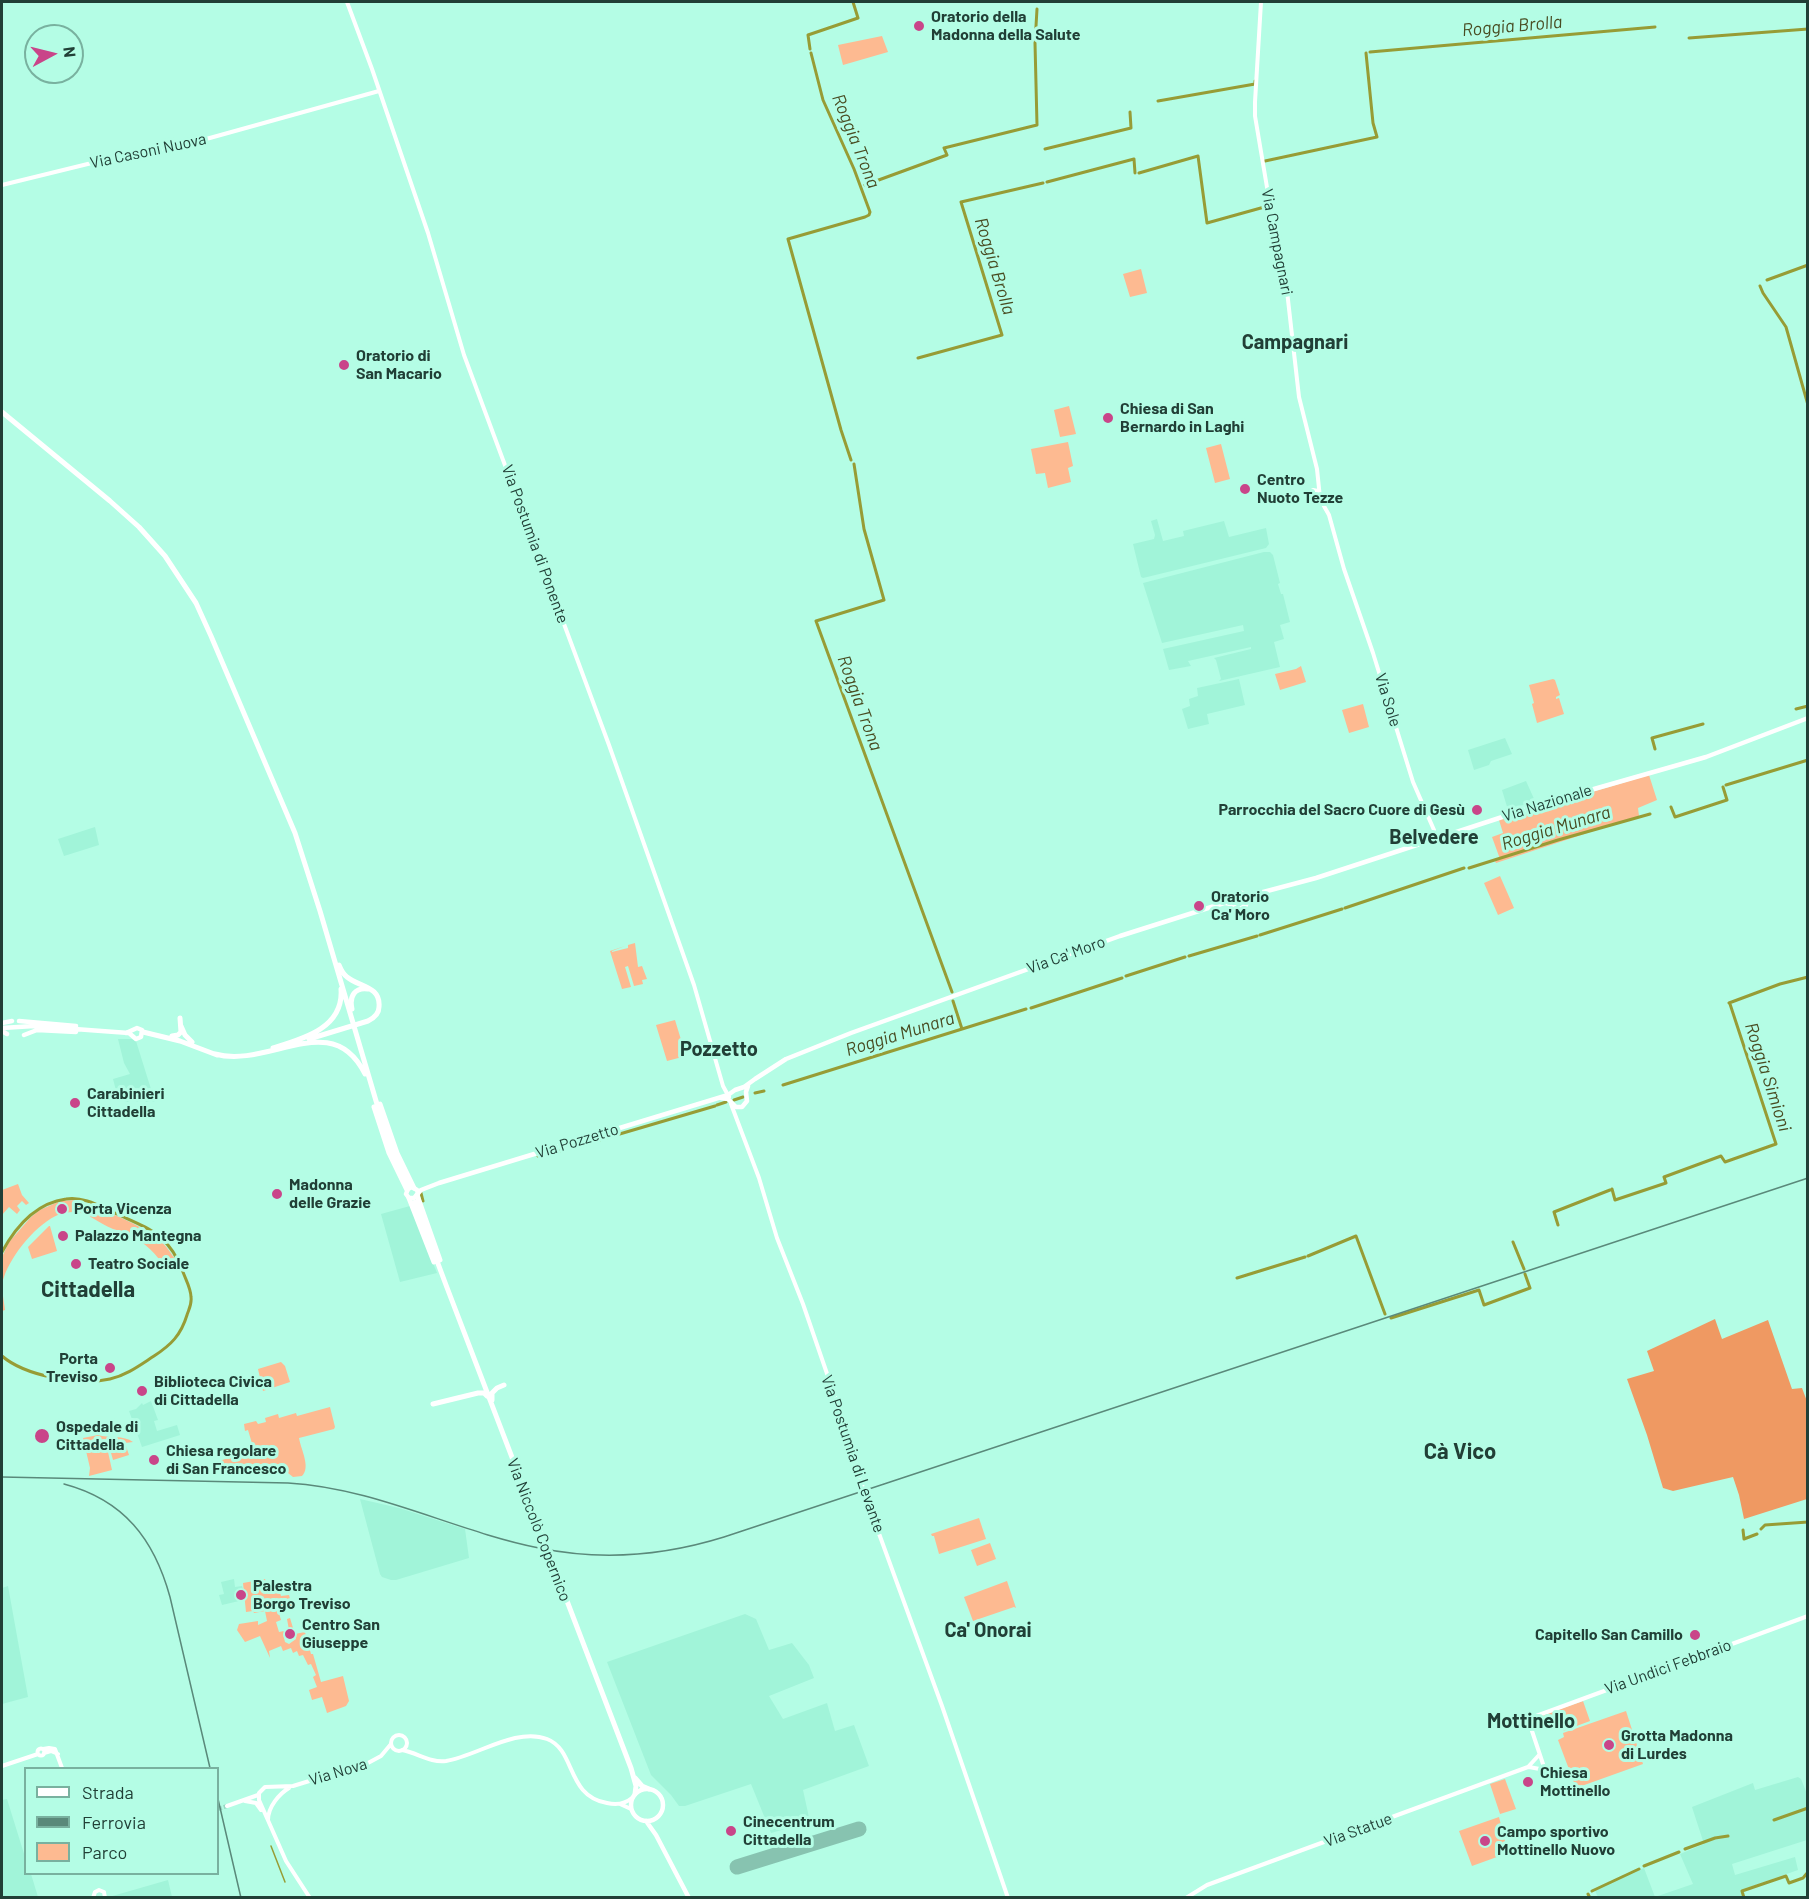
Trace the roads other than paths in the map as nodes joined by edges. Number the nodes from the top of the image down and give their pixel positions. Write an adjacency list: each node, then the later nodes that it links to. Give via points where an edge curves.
1 (347, 2): 3 (main road, Via Postumia di Ponente)
2 (1261, 2): 6 (main road, Via Campagnari, via 1256,116 1287,291 1299,397)
3 (379, 91): 4 (main road, Via Casoni Nuova, via 181,146); 40 (main road, Via Postumia di Ponente, via 465,355 602,724 694,985)
4 (2, 185)
5 (2, 412): 18 (highway, via 126,515 165,556 188,590 284,803)
6 (1317, 480): 7 (main road); 8 (main road, Via Campagnari)
7 (1312, 490): 8 (main road); 10 (main road, via 1308,497)
8 (1318, 491): 9 (main road)
9 (1320, 498): 10 (main road); 11 (main road)
10 (1315, 502): 11 (main road)
11 (1324, 508): 13 (main road, Via Sole, via 1413,782)
12 (1808, 718): 13 (main road, Via Nazionale, via 1706,757 1446,835)
13 (1435, 833): 14 (main road, Via Nazionale, via 1430,841)
14 (1248, 896): 15 (main road, Via Ca' Moro, via 1237,892); 17 (main road, Via Ca' Moro, via 1243,908)
15 (1231, 897): 16 (main road, Via Ca' Moro); 17 (main road)
16 (1224, 903): 17 (main road, Via Ca' Moro); 21 (main road, Via Ca' Moro)
17 (1231, 904)
18 (320, 910): 19 (highway); 20 (highway, via 343,973)
19 (327, 935): 36 (highway, via 341,990 341,1003 334,1017 303,1038); 37 (highway)
20 (375, 992): 36 (highway, via 379,1004 371,1020); 37 (highway, via 360,988 351,999)
21 (910, 1011): 39 (main road, Via Pozzetto, via 795,1055)
22 (180, 1018): 26 (highway)
23 (12, 1021): 25 (main road)
24 (19, 1021): 29 (main road)
25 (2, 1023)
26 (181, 1026): 34 (highway, via 178,1035); 35 (highway, via 191,1041)
27 (2, 1029): 28 (main road, via 34,1026); 31 (main road)
28 (114, 1032): 29 (main road); 33 (main road, via 39,1030)
29 (126, 1033): 30 (main road)
30 (132, 1033): 32 (main road, via 139,1028); 32 (main road, via 136,1039)
31 (7, 1034)
32 (143, 1034): 34 (highway)
33 (24, 1035)
34 (155, 1036): 35 (highway)
35 (214, 1053): 36 (highway); 38 (highway)
36 (252, 1056): 41 (highway, via 310,1042 330,1043 355,1058)
37 (363, 1057): 41 (highway)
38 (226, 1060)
39 (749, 1083): 42 (main road, Via Pozzetto); 43 (main road)
40 (724, 1087): 44 (main road); 45 (main road)
41 (372, 1090): 49 (highway, via 394,1156); 49 (highway, via 375,1113 396,1170)
42 (740, 1090): 43 (main road); 44 (main road, Via Pozzetto)
43 (746, 1094): 46 (main road, via 746,1103)
44 (730, 1097): 45 (main road, Via Pozzetto); 46 (main road, Via Pozzetto); 47 (main road, Via Postumia di Levante)
45 (718, 1098): 48 (main road, Via Pozzetto)
46 (739, 1108): 47 (main road)
47 (736, 1117): 93 (main road, Via Postumia di Levante)
48 (439, 1184): 49 (main road, Via Pozzetto); 50 (main road, Via Pozzetto, via 421,1190)
49 (411, 1188): 50 (main road); 51 (main road, via 406,1194)
50 (417, 1197): 51 (main road, Via Pozzetto); 52 (highway)
51 (409, 1198): 52 (highway)
52 (447, 1289): 53 (highway, Via Niccolò Copernico)
53 (474, 1359): 54 (highway, Via Niccolò Copernico); 55 (highway, via 480,1386)
54 (482, 1381): 56 (highway, Via Niccolò Copernico); 58 (highway, via 489,1388 504,1385 491,1394)
55 (471, 1394): 56 (highway, via 482,1392); 57 (highway)
56 (489, 1397): 58 (highway, Via Niccolò Copernico)
57 (433, 1404)
58 (498, 1422): 70 (highway, Via Niccolò Copernico)
59 (1808, 1616): 66 (main road, Via Undici Febbraio, via 1528,1719)
60 (391, 1744): 61 (main road, via 394,1736 400,1734); 62 (main road); 64 (main road, Via Nova)
61 (407, 1745): 63 (main road); 65 (main road)
62 (395, 1750): 63 (main road, Via Nova); 64 (main road, Via Nova)
63 (402, 1750): 65 (main road, Via Nova)
64 (383, 1755): 71 (main road, Via Nova)
65 (417, 1755): 79 (main road, Via Nova, via 447,1761 519,1737 548,1739 561,1752 585,1793 601,1802)
66 (1540, 1757): 69 (main road, Via Statue); 69 (main road, Via Statue, via 1540,1768)
67 (2, 1766): 68 (main road, via 38,1754 38,1749 49,1748 58,1755)
68 (62, 1767)
69 (1528, 1767): 88 (main road, Via Statue, via 1206,1885)
70 (631, 1768): 73 (highway, Via Niccolò Copernico, via 640,1784); 75 (highway, Via Niccolò Copernico, via 636,1786)
71 (293, 1786): 72 (main road, Via Nova); 76 (main road, Via Nova)
72 (272, 1788): 74 (main road, via 265,1787); 76 (main road)
73 (649, 1789): 75 (main road); 83 (main road, via 660,1795 663,1803)
74 (258, 1795): 77 (main road); 78 (main road)
75 (633, 1796): 79 (main road); 82 (main road)
76 (278, 1798): 80 (main road)
77 (242, 1801): 78 (main road); 81 (main road); 85 (main road, via 258,1804)
78 (260, 1802): 80 (main road); 85 (main road)
79 (619, 1804): 82 (main road)
80 (273, 1805): 86 (main road, via 268,1814)
81 (227, 1806)
82 (631, 1809): 84 (main road, via 636,1818)
83 (655, 1819): 84 (main road); 87 (main road)
84 (646, 1821): 87 (main road)
85 (268, 1822): 86 (main road)
86 (270, 1828): 91 (main road)
87 (656, 1835): 92 (main road)
88 (1187, 1897)
89 (94, 1898): 90 (main road, via 99,1890)
90 (105, 1898)
91 (310, 1898)
92 (689, 1898)
93 (1008, 1898)

